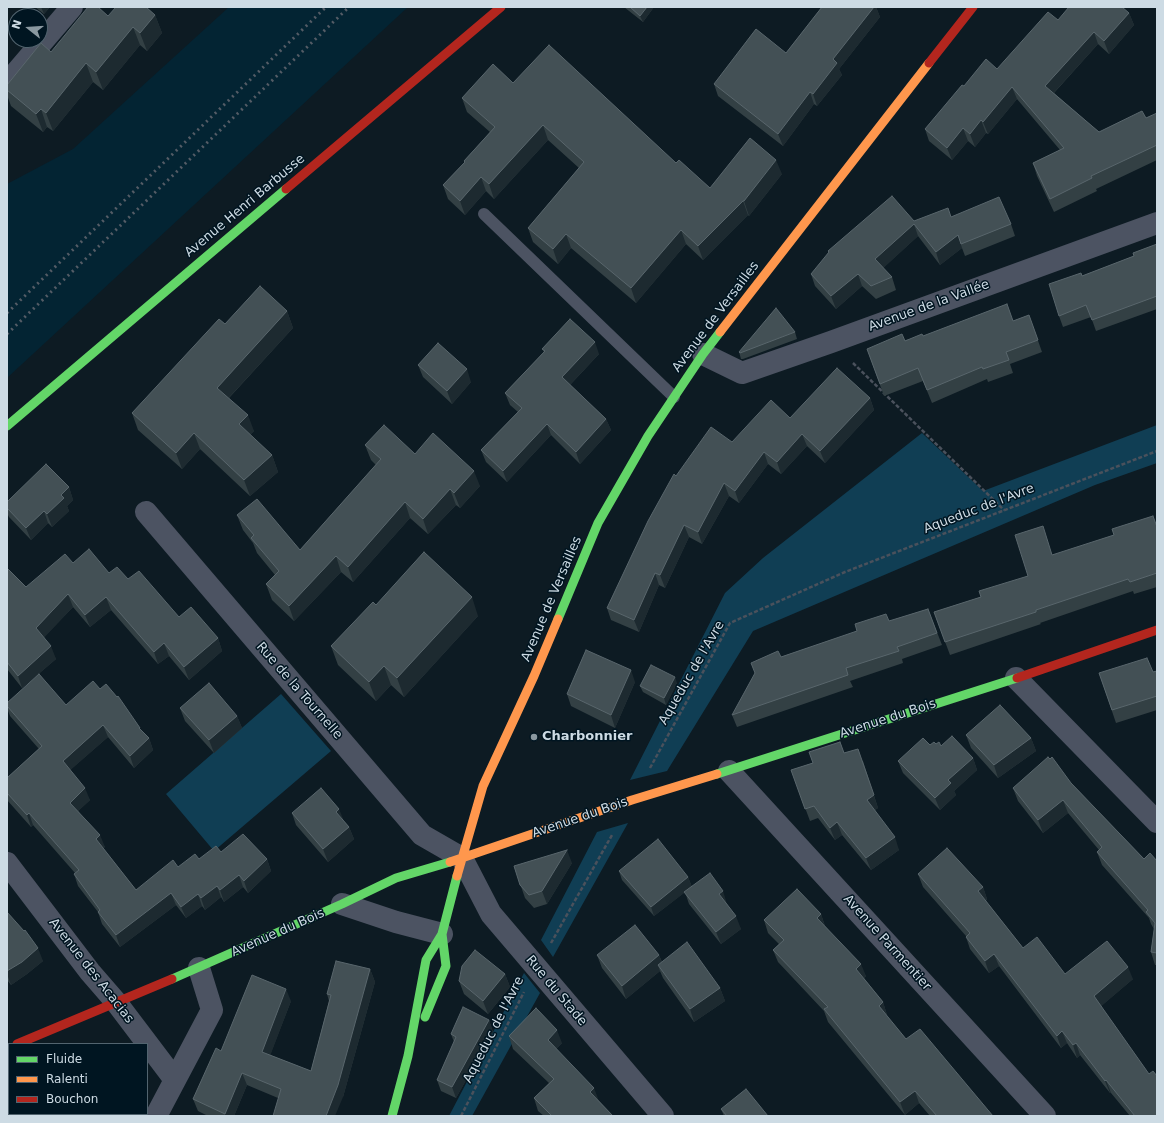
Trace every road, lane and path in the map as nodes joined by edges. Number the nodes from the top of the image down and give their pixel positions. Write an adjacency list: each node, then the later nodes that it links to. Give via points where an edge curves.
1 (72, 7): 4 (street)
2 (501, 7): 10 (street, Avenue Henri Barbusse)
3 (973, 7): 8 (street, Avenue de Versailles)
4 (7, 83)
5 (484, 214): 9 (lane)
6 (1157, 223): 7 (street, Avenue de la Vallée)
7 (831, 342): 8 (street, Avenue de la Vallée, via 742,372); 12 (path)
8 (703, 354): 9 (street, Avenue de Versailles)
9 (674, 397): 15 (street, Avenue de Versailles, via 648,436 598,523)
10 (7, 426)
11 (1157, 451): 12 (path, Aqueduc de l'Avre)
12 (1004, 510): 19 (path, Aqueduc de l'Avre, via 845,572 730,623)
13 (146, 512): 23 (street, Rue de la Tournelle, via 422,834)
14 (1157, 630): 16 (street, Avenue du Bois)
15 (534, 676): 17 (street, Avenue de Versailles); 23 (street, Avenue de Versailles, via 483,786)
16 (1016, 678): 18 (street, Avenue du Bois); 21 (street)
17 (510, 750)
18 (729, 771): 19 (street, Avenue du Bois); 39 (street, Avenue Parmentier)
19 (632, 800): 23 (street, Avenue du Bois)
20 (486, 811): 23 (street, Avenue de Versailles)
21 (1157, 822)
22 (613, 834): 28 (path, Aqueduc de l'Avre)
23 (462, 858): 25 (street, Avenue du Bois, via 396,878); 26 (street, Avenue de Versailles); 28 (street, Rue du Stade, via 491,914)
24 (7, 863): 29 (street, Avenue des Acacias)
25 (342, 904): 26 (street); 27 (street, Avenue du Bois)
26 (442, 934): 33 (street, Avenue de Versailles, via 426,960); 33 (street, Avenue de Versailles, via 446,966)
27 (199, 968): 29 (street, Avenue du Bois); 34 (street, via 212,1010)
28 (536, 968): 37 (path, Aqueduc de l'Avre); 38 (street, Rue du Stade)
29 (116, 1002): 30 (street, Avenue du Bois); 31 (street, Avenue des Acacias)
30 (19, 1043)
31 (147, 1043)
32 (148, 1044): 34 (street, Avenue des Acacias)
33 (408, 1056): 36 (street, Avenue de Versailles)
34 (175, 1080): 35 (street)
35 (156, 1116)
36 (392, 1116)
37 (461, 1116)
38 (663, 1116)
39 (1045, 1116)

